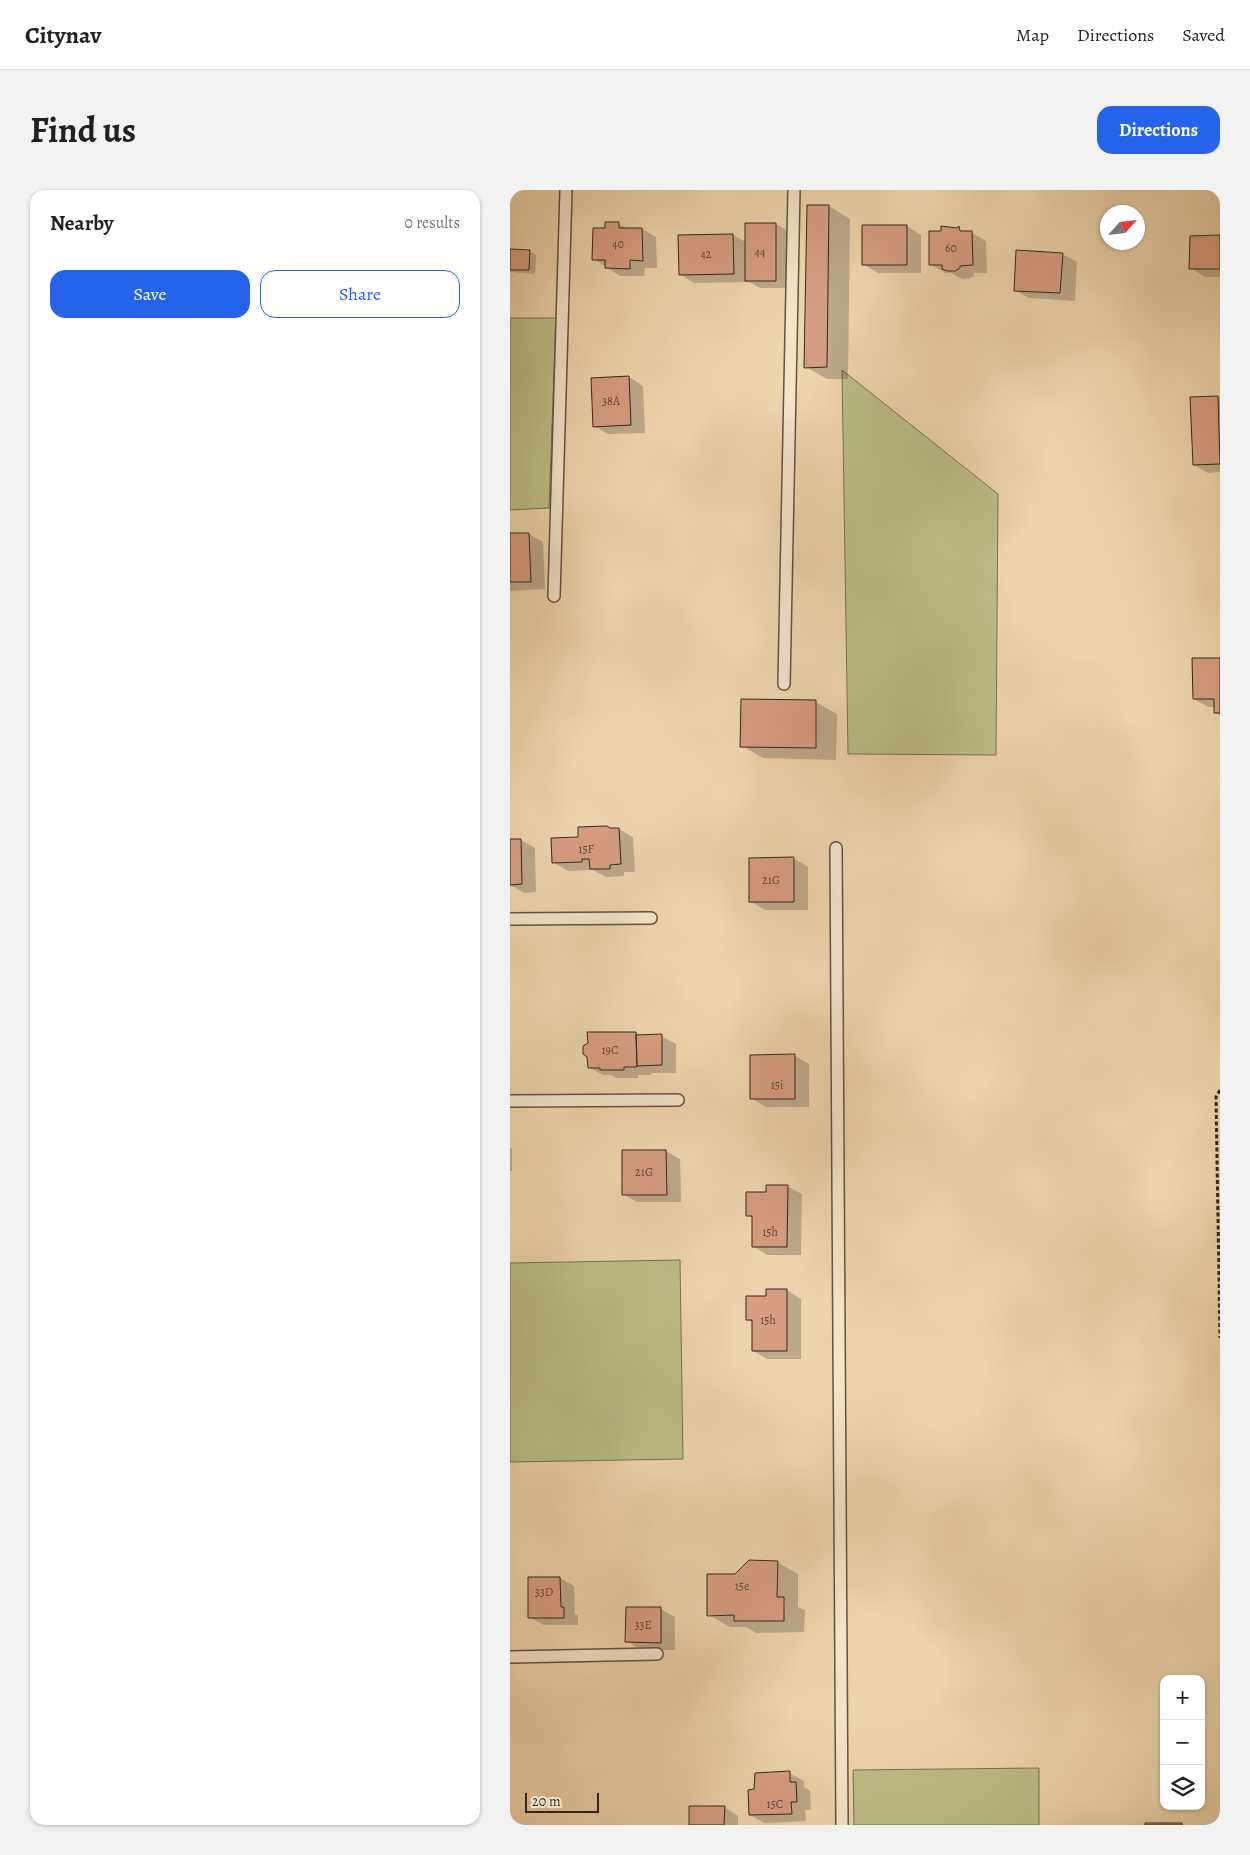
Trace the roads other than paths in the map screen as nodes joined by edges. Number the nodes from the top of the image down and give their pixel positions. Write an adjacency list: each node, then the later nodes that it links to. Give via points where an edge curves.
1 (566, 190): 3 (lane)
2 (794, 190): 4 (lane)
3 (554, 596)
4 (784, 684)
5 (836, 848): 12 (lane)
6 (651, 918): 7 (lane)
7 (510, 919)
8 (678, 1100): 9 (lane)
9 (510, 1101)
10 (657, 1654): 11 (lane)
11 (510, 1657)
12 (842, 1825)

